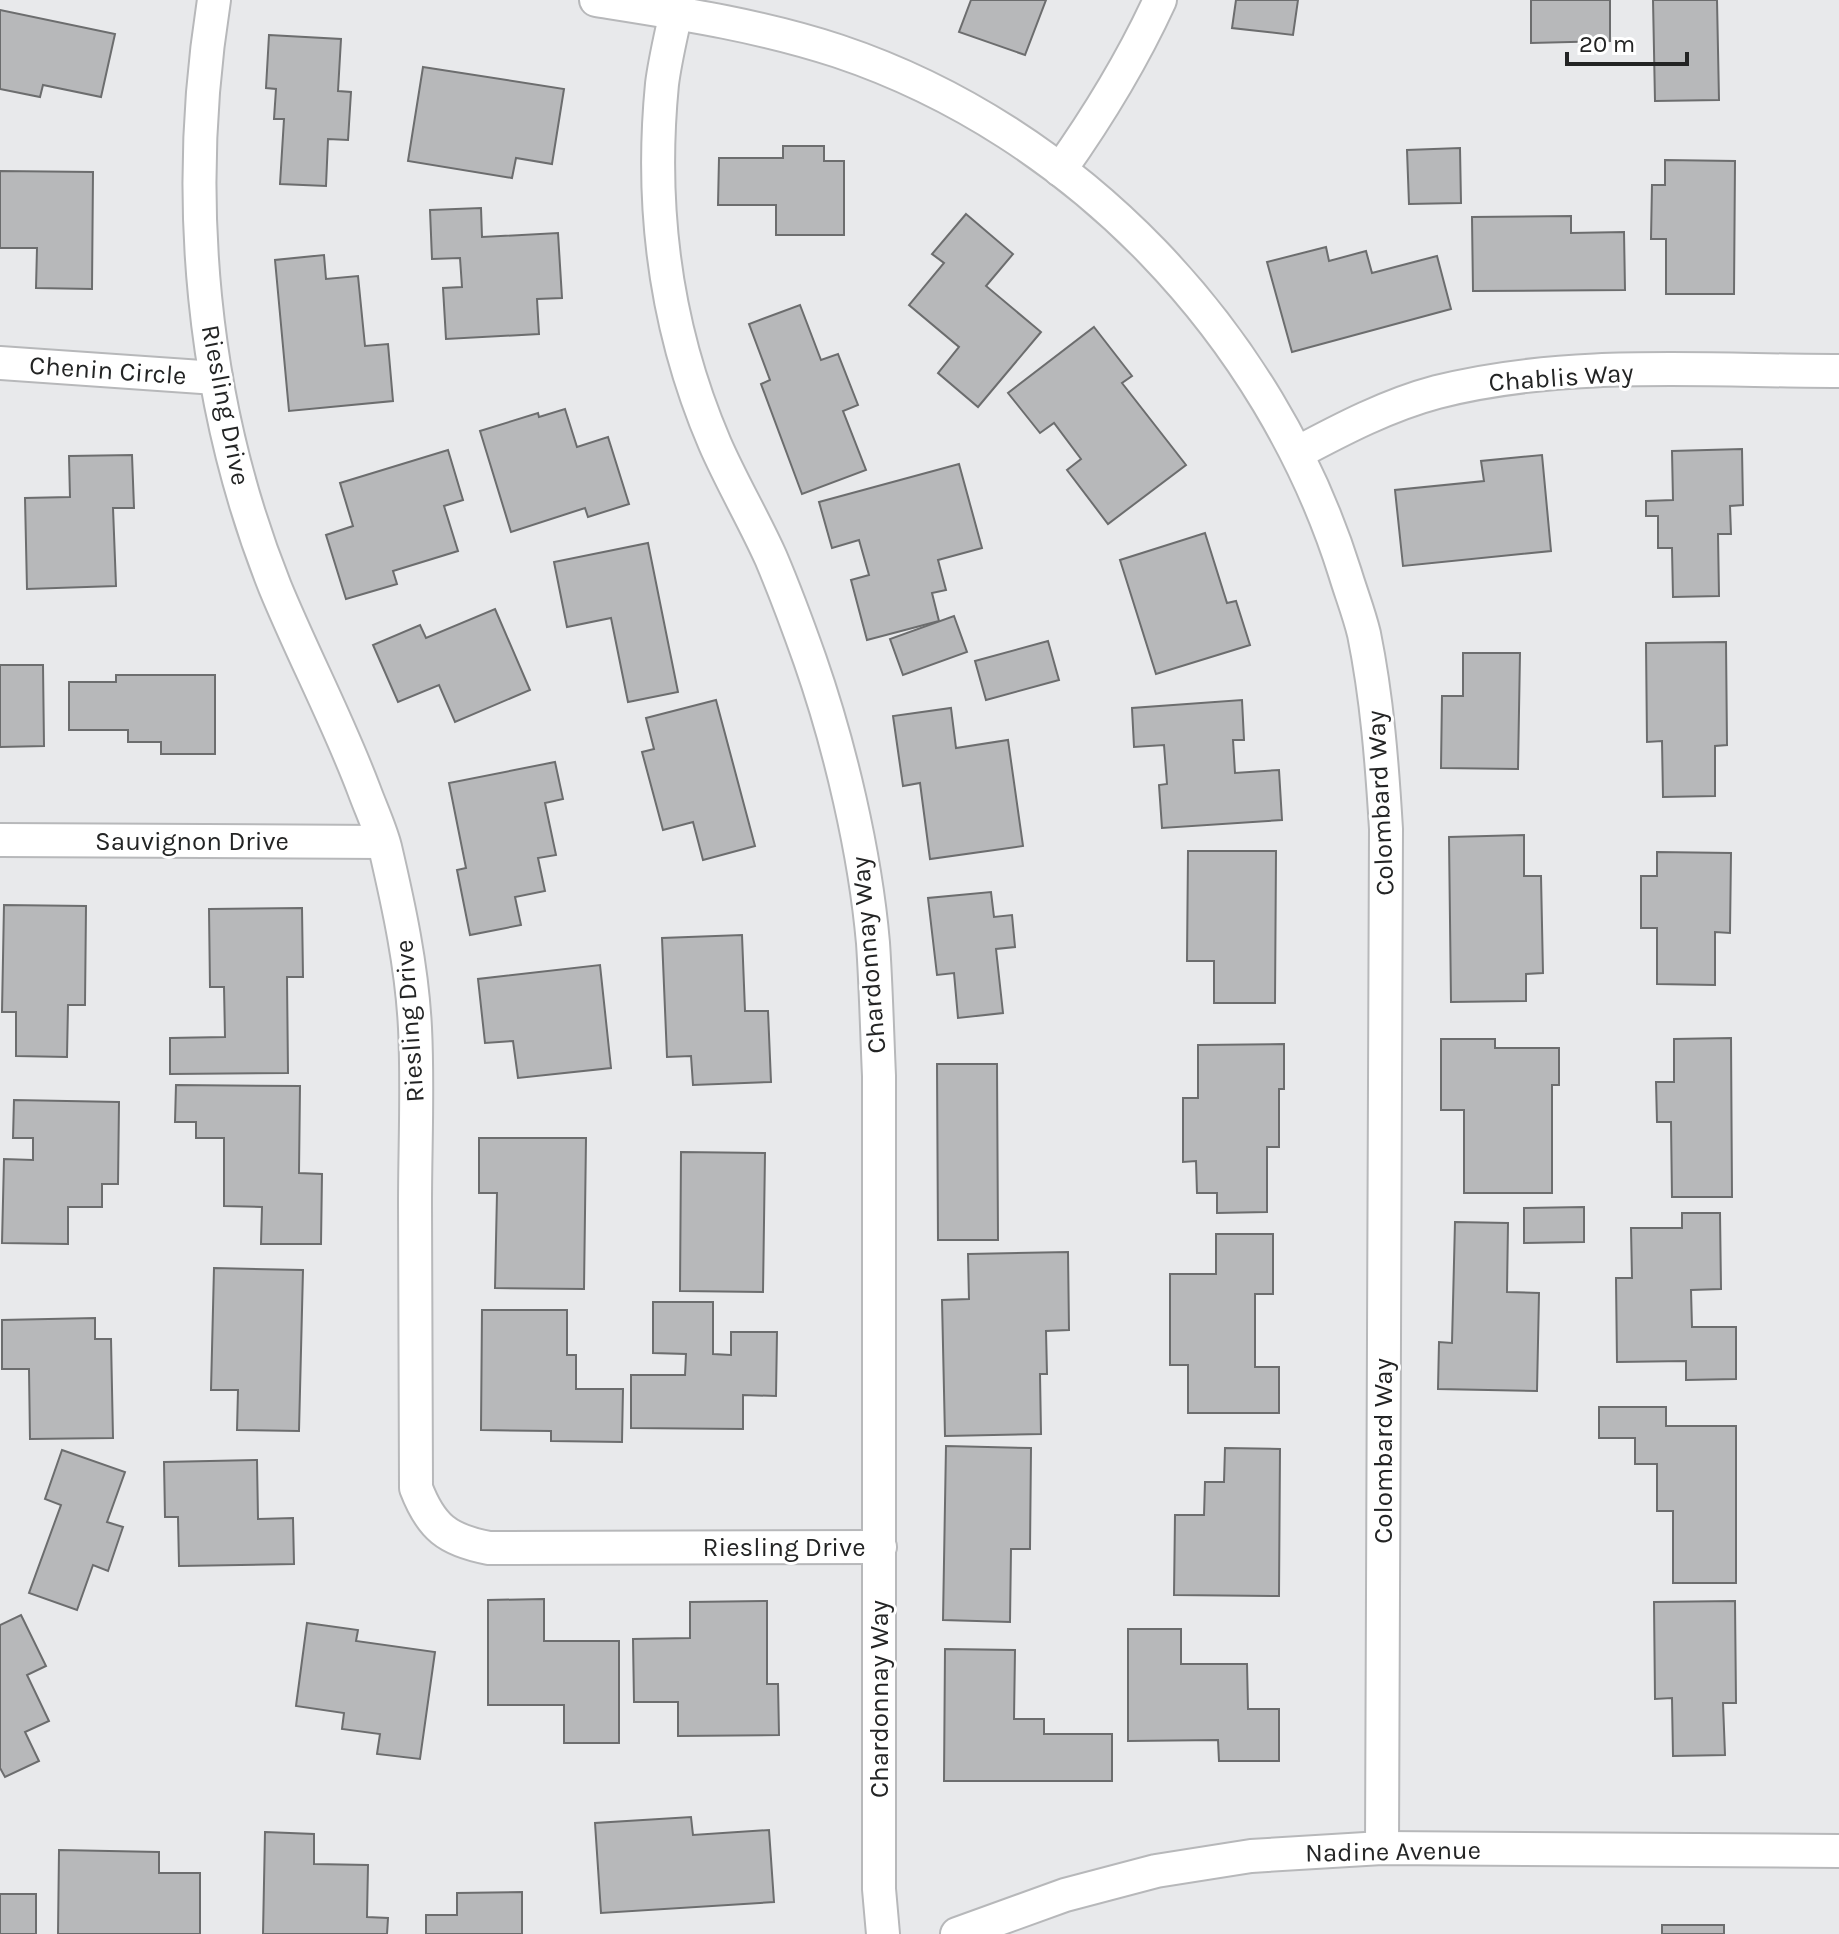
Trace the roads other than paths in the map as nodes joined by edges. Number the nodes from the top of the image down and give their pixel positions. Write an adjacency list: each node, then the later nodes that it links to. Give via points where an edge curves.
1 (214, 0): 8 (street, Riesling Drive, via 204,59 198,158 201,257)
2 (596, 0): 4 (street, Colombard Way)
3 (1160, 0): 5 (street, via 1109,98)
4 (676, 12): 5 (street, Colombard Way, via 758,28 866,62 982,117); 12 (street, Chardonnay Way, via 662,81 657,162 660,243 675,324 715,445 771,558 811,662 847,789 873,942 879,1076)
5 (1060, 170): 9 (street, Colombard Way, via 1130,229 1198,302 1249,370)
6 (0, 363): 8 (street, Chenin Circle)
7 (1839, 371): 9 (street, Chablis Way, via 1576,370 1504,378 1383,411)
8 (216, 378): 11 (street, Riesling Drive, via 242,490 274,583 346,743)
9 (1297, 453): 13 (street, Colombard Way, via 1329,522 1363,631 1381,729 1386,829)
10 (0, 840): 11 (street, Sauvignon Drive)
11 (383, 842): 12 (street, Riesling Drive, via 407,946 415,1029 416,1488 425,1511 442,1531 463,1543 489,1548)
12 (880, 1547): 15 (street, Chardonnay Way)
13 (1382, 1848): 14 (street, Nadine Avenue); 16 (street, Nadine Avenue, via 1251,1856 1156,1871 1065,1895)
14 (1839, 1851)
15 (883, 1934)
16 (957, 1934)

